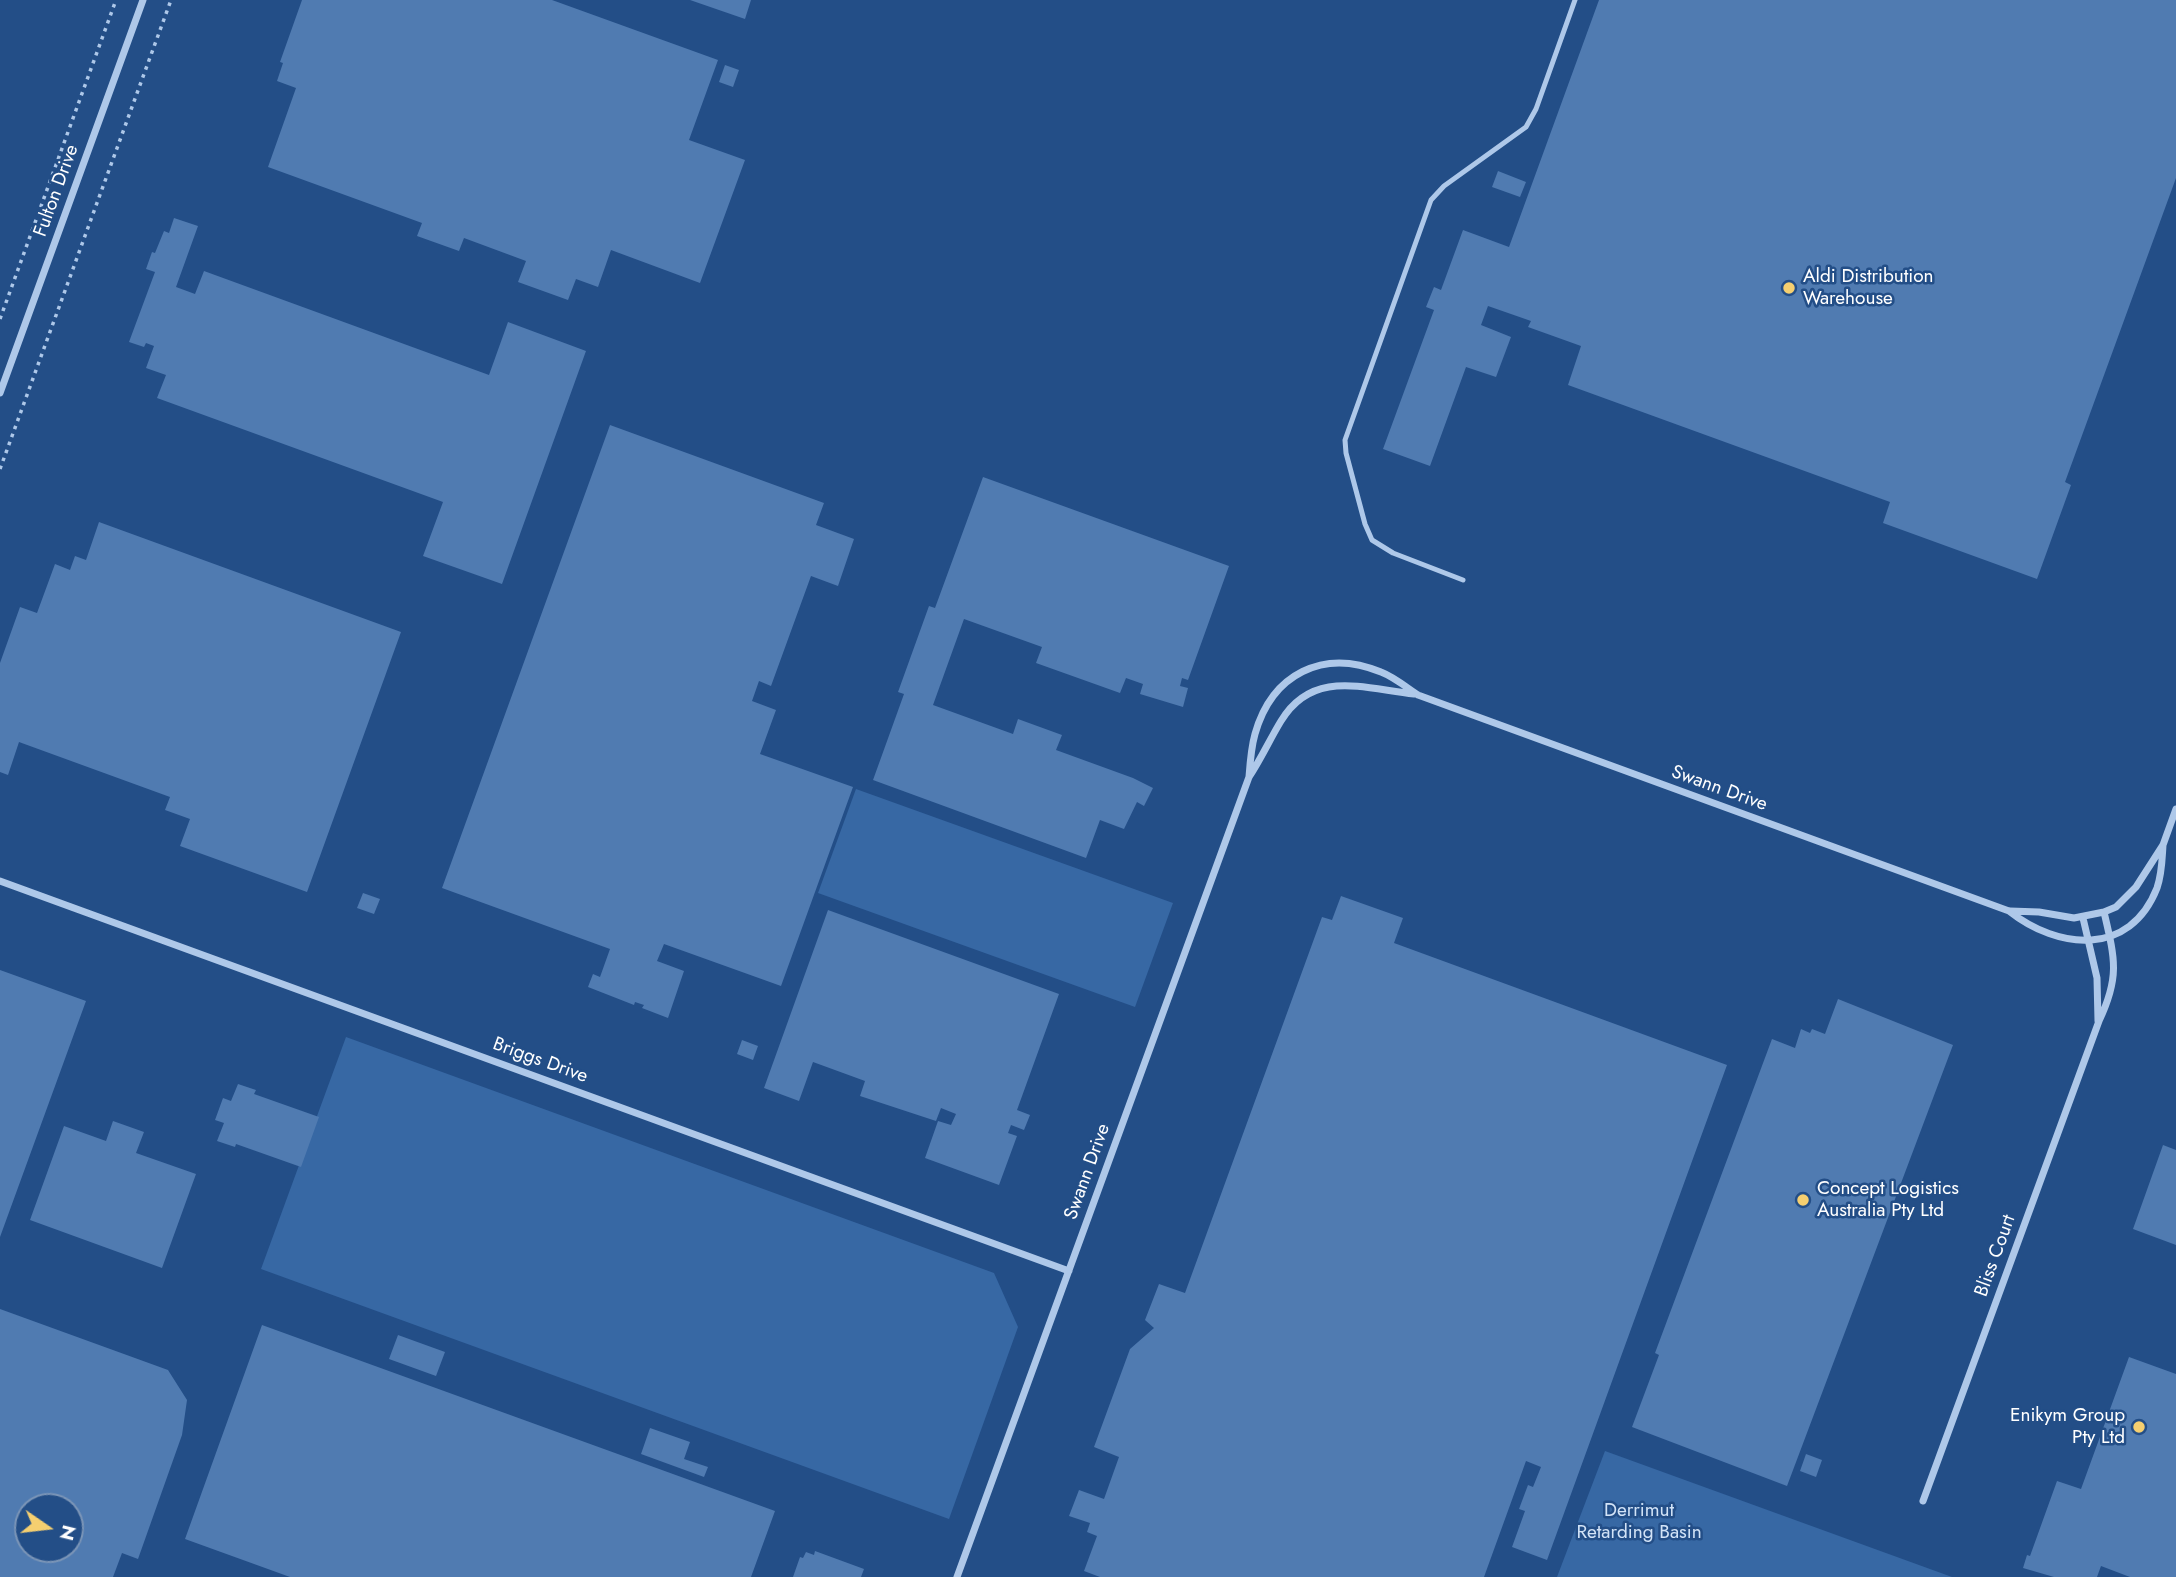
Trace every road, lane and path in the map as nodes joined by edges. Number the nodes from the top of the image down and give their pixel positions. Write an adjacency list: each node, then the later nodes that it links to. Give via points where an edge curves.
1 (116, 0): 5 (path)
2 (143, 0): 6 (street, Fulton Drive)
3 (171, 0): 7 (path)
4 (1575, 0): 8 (lane, via 1526,127 1431,200 1345,440 1372,540 1393,554)
5 (0, 318)
6 (0, 393)
7 (0, 469)
8 (1463, 580)
9 (1418, 695): 10 (street, Swann Drive, via 1343,684 1311,693 1286,714); 10 (street, Swann Drive, via 1385,673 1356,664 1327,663 1305,669 1287,681 1264,710 1254,735); 14 (street, Swann Drive)
10 (1249, 777): 20 (street, Swann Drive)
11 (2176, 810): 12 (street, Swann Drive)
12 (2163, 845): 15 (street, Swann Drive, via 2130,895); 17 (street, Swann Drive, via 2161,874 2152,897 2134,922)
13 (0, 881): 20 (street, Briggs Drive)
14 (2009, 911): 16 (street, Swann Drive); 18 (street, Swann Drive, via 2054,937)
15 (2104, 912): 16 (street, Swann Drive); 17 (street, Bliss Court)
16 (2083, 918): 18 (street, Bliss Court)
17 (2110, 937): 18 (street, Swann Drive); 19 (street, Bliss Court, via 2112,989)
18 (2088, 940): 19 (street, Bliss Court)
19 (2099, 1021): 21 (street, Bliss Court)
20 (1069, 1271): 22 (street, Swann Drive)
21 (1923, 1501)
22 (957, 1577)

